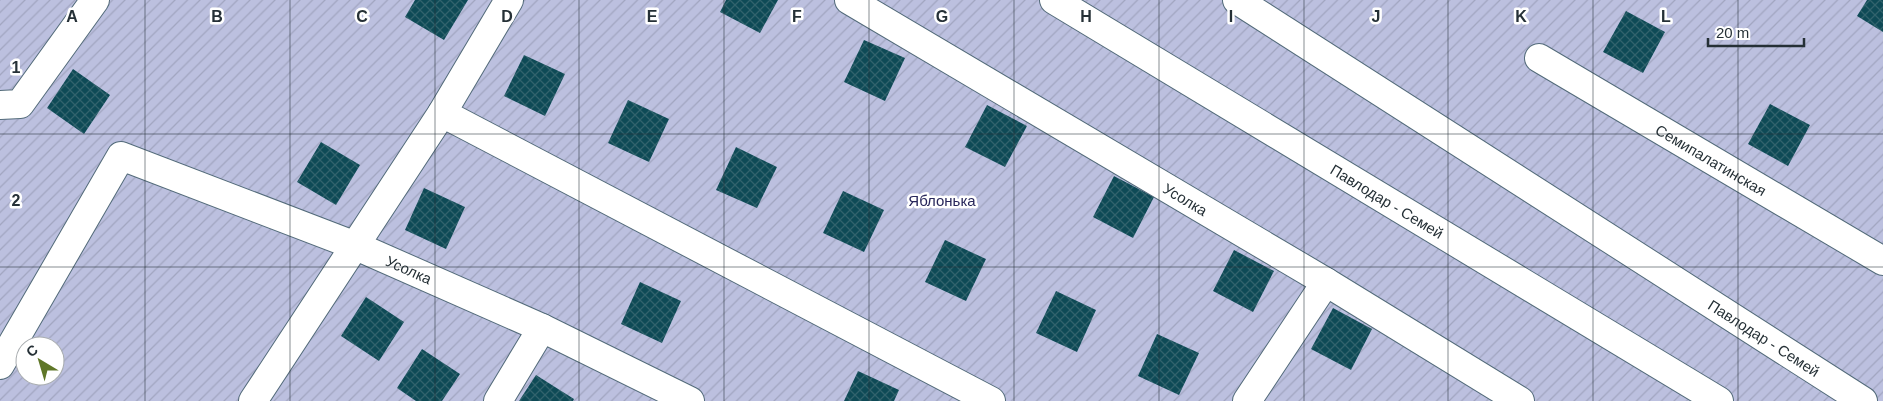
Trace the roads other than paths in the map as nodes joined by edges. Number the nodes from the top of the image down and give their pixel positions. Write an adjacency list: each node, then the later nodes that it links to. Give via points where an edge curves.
1 (95, 0): 7 (main road, via 20,104)
2 (509, 0): 8 (main road)
3 (848, 0): 11 (main road, Усолка)
4 (1054, 0): 20 (main road, Павлодар - Семей)
5 (1237, 0): 21 (main road, Павлодар - Семей)
6 (1539, 58): 10 (main road, Семипалатинская)
7 (0, 104)
8 (442, 113): 9 (main road); 17 (main road)
9 (356, 246): 12 (main road, Усолка); 13 (main road, Усолка, via 121,156); 14 (main road)
10 (1883, 261)
11 (1326, 282): 18 (main road); 19 (main road, Усолка)
12 (542, 328): 15 (main road); 16 (main road, Усолка)
13 (0, 365)
14 (253, 401)
15 (498, 401)
16 (690, 401)
17 (991, 401)
18 (1247, 401)
19 (1520, 401)
20 (1720, 401)
21 (1863, 401)

